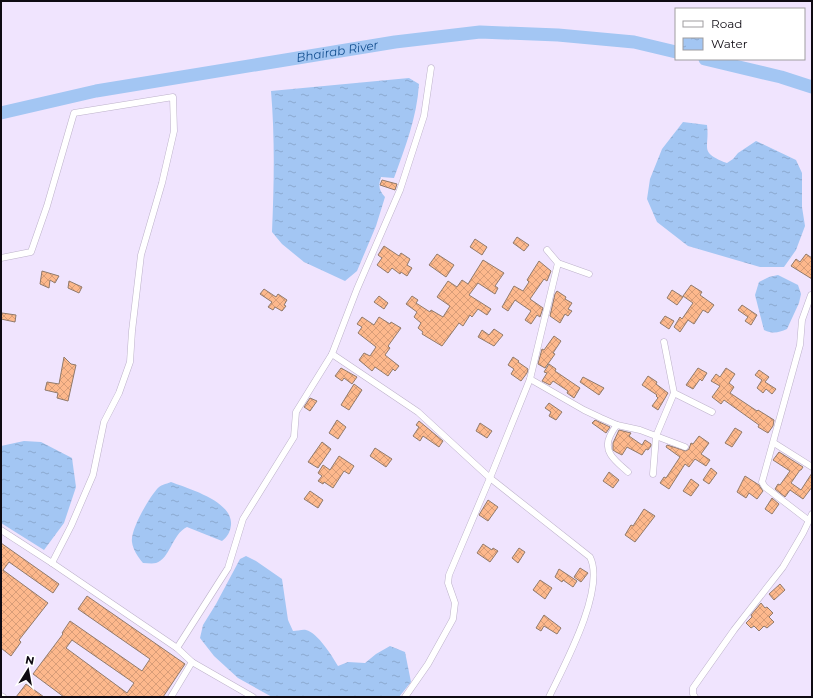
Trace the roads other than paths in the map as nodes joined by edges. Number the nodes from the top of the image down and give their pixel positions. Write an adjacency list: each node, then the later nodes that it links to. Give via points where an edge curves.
1 (430, 68): 8 (street, via 424,116 400,190)
2 (547, 250): 4 (street)
3 (1, 258): 23 (street, via 31,252 74,113 173,97 174,131 141,255 130,362 119,393 104,422 93,475)
4 (558, 263): 5 (street); 9 (street)
5 (589, 274)
6 (811, 295): 14 (street, via 802,320 800,345)
7 (664, 342): 10 (street)
8 (332, 354): 19 (street, via 418,412); 24 (street, via 296,412 294,436 243,519 228,568)
9 (530, 379): 12 (street, via 584,410); 19 (street)
10 (674, 393): 11 (street); 13 (street)
11 (712, 412)
12 (617, 424): 13 (street); 17 (street, via 607,446 610,455)
13 (656, 436): 15 (street); 18 (street)
14 (774, 443): 16 (street); 21 (street, via 763,485)
15 (685, 447)
16 (812, 467)
17 (628, 472)
18 (653, 474)
19 (490, 478): 28 (street, via 449,575 448,583 455,611 453,619 428,664); 29 (street, via 593,562 593,589 580,633)
20 (812, 514): 21 (street)
21 (808, 520): 30 (street, via 783,567 693,688)
22 (1, 530): 23 (street)
23 (52, 563): 24 (street)
24 (177, 648): 25 (street)
25 (192, 662): 26 (street); 27 (street)
26 (171, 697)
27 (253, 697)
28 (405, 697)
29 (549, 697)
30 (696, 697)

